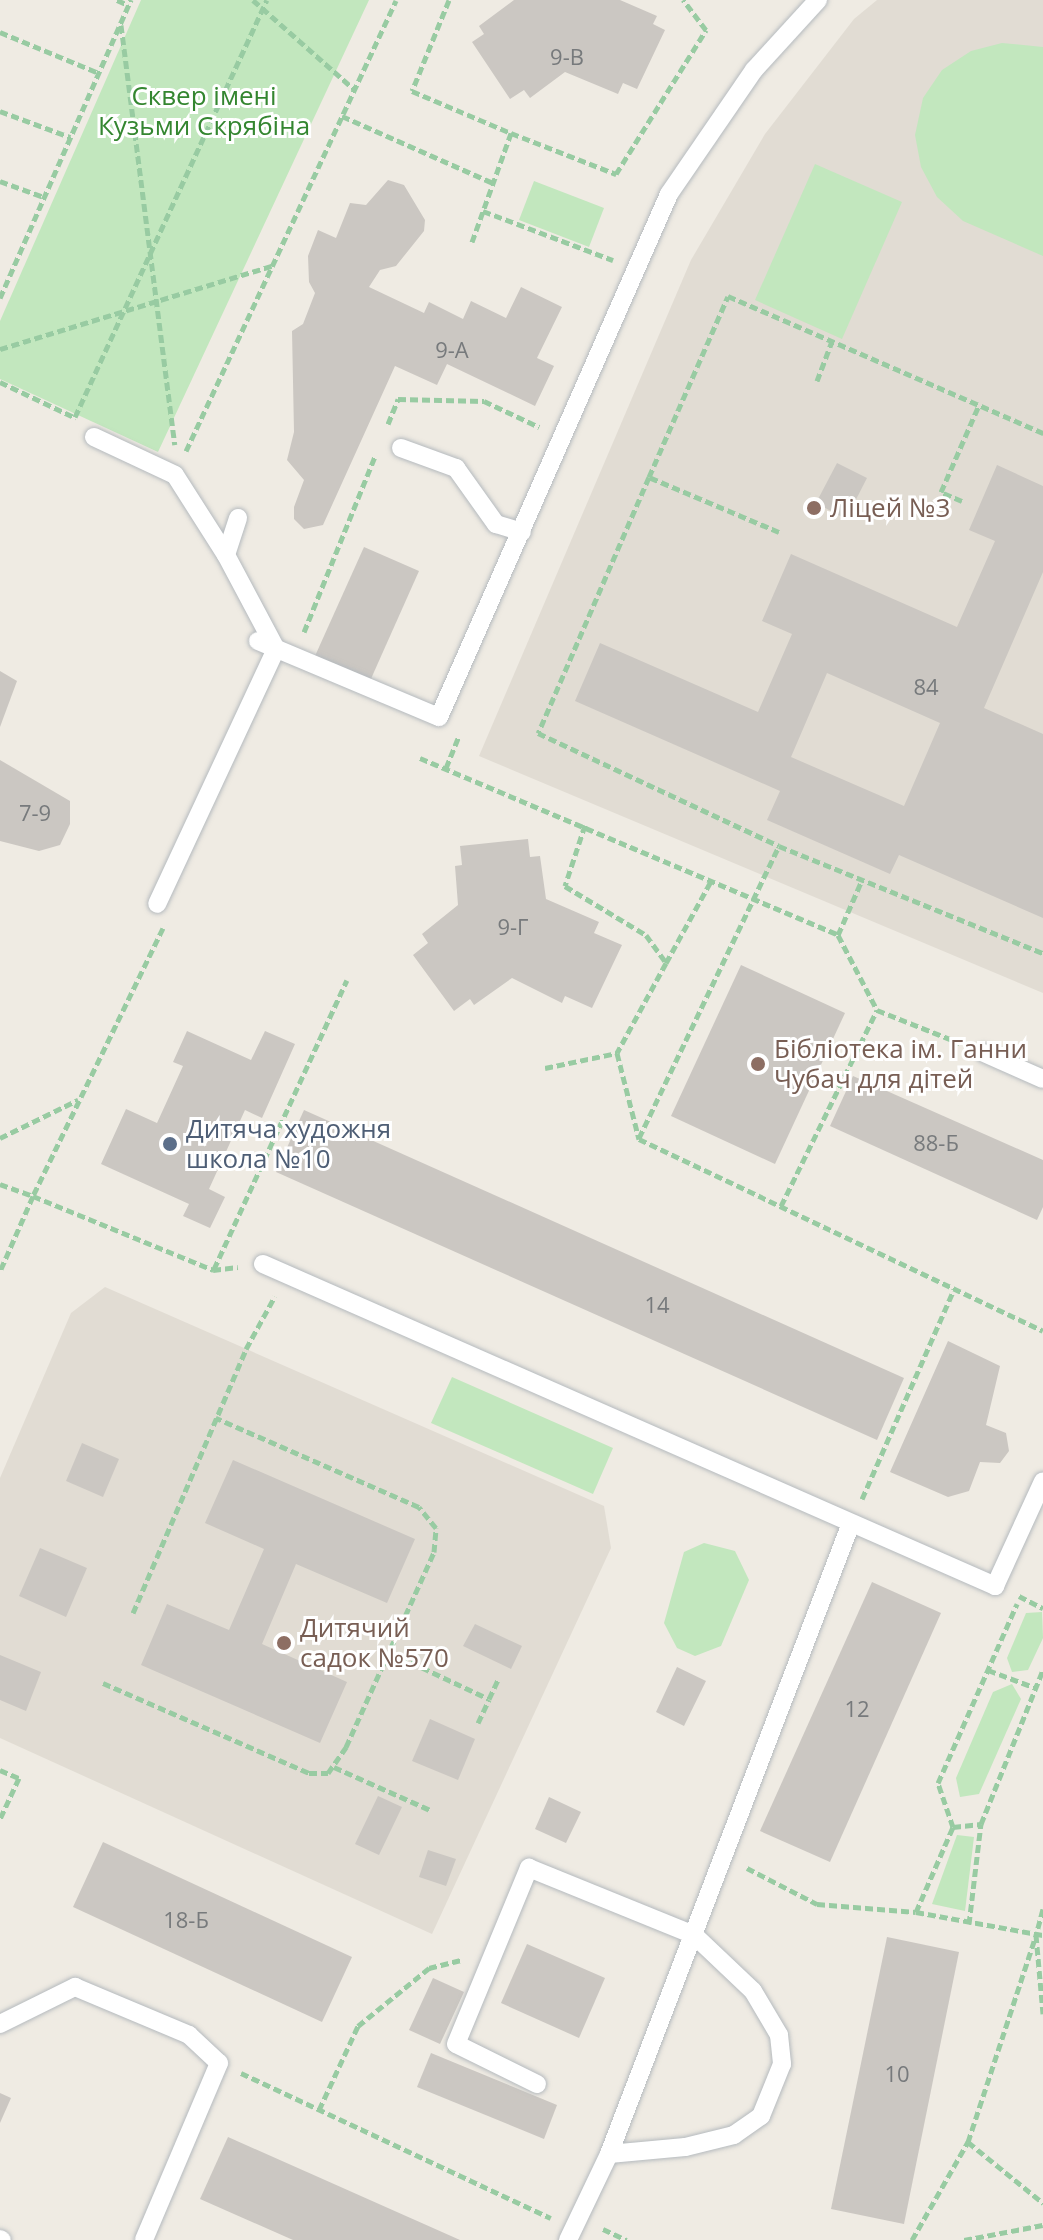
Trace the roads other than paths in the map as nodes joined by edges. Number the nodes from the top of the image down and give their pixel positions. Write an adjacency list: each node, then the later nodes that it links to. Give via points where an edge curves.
1 (818, 0): 5 (lane, via 754,70 669,194)
2 (94, 437): 6 (lane, via 175,475)
3 (401, 448): 5 (lane, via 456,468 496,524)
4 (238, 518): 6 (lane)
5 (522, 532): 7 (lane, via 439,717)
6 (226, 555): 7 (lane)
7 (267, 645): 8 (lane)
8 (157, 904)
9 (984, 1053): 10 (lane)
10 (1043, 1079)
11 (263, 1264): 13 (lane)
12 (1043, 1481): 13 (lane, via 995,1586)
13 (850, 1526): 14 (lane)
14 (694, 1935): 16 (lane, via 529,1868 456,2044); 17 (lane); 17 (lane, via 753,1991 779,2035 782,2064 761,2116 734,2135 685,2147)
15 (0, 2024): 19 (lane, via 75,1987 189,2035 219,2063)
16 (537, 2084)
17 (609, 2154): 18 (lane)
18 (571, 2234)
19 (144, 2240)

